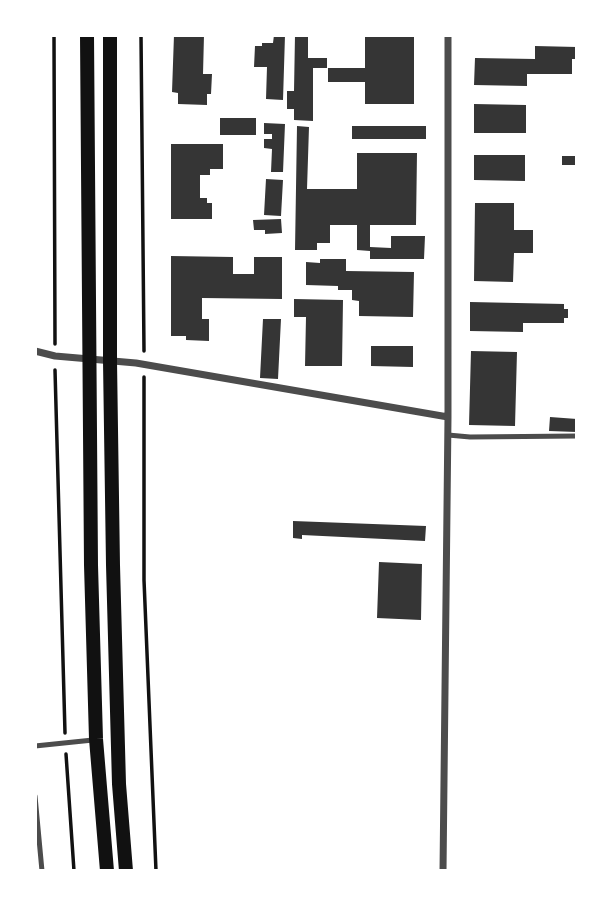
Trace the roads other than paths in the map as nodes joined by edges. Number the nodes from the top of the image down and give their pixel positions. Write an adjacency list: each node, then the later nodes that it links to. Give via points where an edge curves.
1 (87, 35): 5 (main road)
2 (110, 35): 6 (main road)
3 (448, 35): 7 (street)
4 (35, 351): 5 (street)
5 (88, 359): 6 (street); 10 (main road)
6 (110, 361): 7 (street); 15 (main road, via 119,784)
7 (448, 417): 8 (street)
8 (448, 435): 9 (lane); 16 (street)
9 (577, 436)
10 (96, 739): 11 (lane); 14 (main road)
11 (35, 746)
12 (35, 796): 13 (lane)
13 (42, 871)
14 (107, 871)
15 (126, 871)
16 (443, 871)

